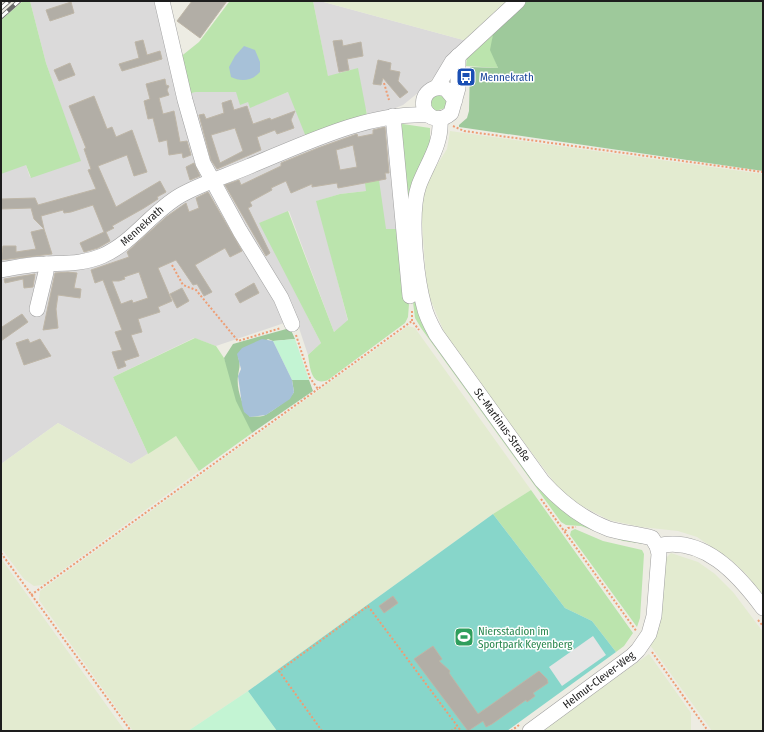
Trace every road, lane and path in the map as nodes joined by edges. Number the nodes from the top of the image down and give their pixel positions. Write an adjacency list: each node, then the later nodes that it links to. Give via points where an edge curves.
1 (162, 1): 11 (street, via 192,131)
2 (518, 1): 3 (street)
3 (458, 56): 5 (street); 7 (street, via 458,88)
4 (384, 83): 6 (path)
5 (431, 91): 7 (street, via 446,89); 8 (street, Mennekrath); 9 (street, via 424,108)
6 (389, 100)
7 (455, 100): 9 (street, via 454,109)
8 (387, 117): 9 (street, Mennekrath); 11 (street, Mennekrath, via 316,140); 15 (street)
9 (439, 117): 10 (path, via 464,131); 20 (street, St.-Martinus-Straße, via 438,142 419,185 414,208 419,277 427,317 436,334 537,474 560,500 576,512 610,529 652,538)
10 (763, 172)
11 (212, 181): 12 (street, Mennekrath, via 167,204 129,240 104,255 80,262); 18 (street, via 281,298)
12 (46, 264): 14 (street, Mennekrath); 16 (street)
13 (172, 265): 18 (path, via 183,285 196,290 238,341)
14 (1, 270)
15 (410, 296)
16 (37, 309)
17 (412, 321): 19 (path)
18 (292, 324): 19 (path, via 310,378)
19 (318, 389): 23 (path)
20 (658, 546): 24 (street, via 685,544 709,555 738,578); 26 (street, Helmut-Clever-Weg, via 654,616 651,628)
21 (1, 553): 23 (path)
22 (581, 555): 26 (path)
23 (31, 595): 29 (path)
24 (763, 608)
25 (640, 626): 26 (path)
26 (639, 637): 28 (street, Helmut-Clever-Weg, via 632,656); 34 (path)
27 (457, 727): 30 (path, via 368,606 278,672); 31 (path); 32 (path)
28 (526, 727): 33 (path)
29 (131, 731)
30 (322, 731)
31 (451, 731)
32 (461, 731)
33 (511, 731)
34 (708, 731)

